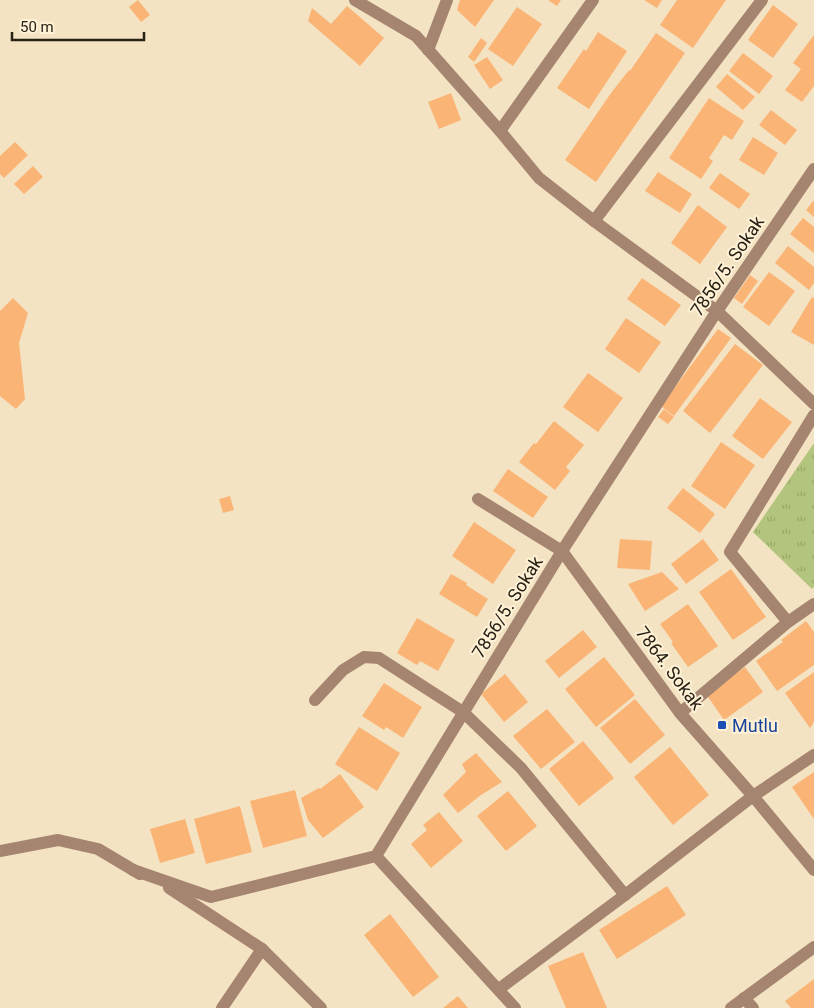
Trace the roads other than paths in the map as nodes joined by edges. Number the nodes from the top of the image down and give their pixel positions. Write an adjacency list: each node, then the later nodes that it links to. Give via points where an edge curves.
1 (355, 0): 5 (street, via 416,36)
2 (446, 0): 5 (street)
3 (593, 0): 6 (street)
4 (762, 0): 8 (street)
5 (428, 50): 6 (street)
6 (500, 131): 8 (street, via 539,178)
7 (814, 170): 9 (street, 7856/5. Sokak)
8 (594, 221): 9 (street)
9 (717, 310): 10 (street); 13 (street, 7856/5. Sokak)
10 (814, 404)
11 (814, 415): 15 (street, via 730,552)
12 (478, 499): 13 (street)
13 (562, 551): 17 (street, 7856/5. Sokak); 18 (street, 7864. Sokak)
14 (814, 604): 15 (street)
15 (788, 622): 18 (street)
16 (315, 700): 17 (street, via 343,670 364,657 379,658)
17 (463, 712): 22 (street, 7856/5. Sokak); 25 (street, via 521,768)
18 (680, 712): 20 (street, 7864. Sokak)
19 (814, 755): 20 (street)
20 (753, 796): 24 (street, 7864. Sokak); 25 (street)
21 (0, 851): 23 (street, via 58,840 98,849)
22 (376, 856): 23 (street, via 211,897); 28 (street)
23 (133, 870): 27 (street, via 175,892)
24 (814, 870)
25 (625, 895): 28 (street)
26 (814, 947): 29 (street)
27 (262, 949): 30 (street); 31 (street)
28 (499, 989): 32 (street)
29 (749, 1003): 33 (street)
30 (222, 1008)
31 (321, 1008)
32 (515, 1008)
33 (731, 1008)

